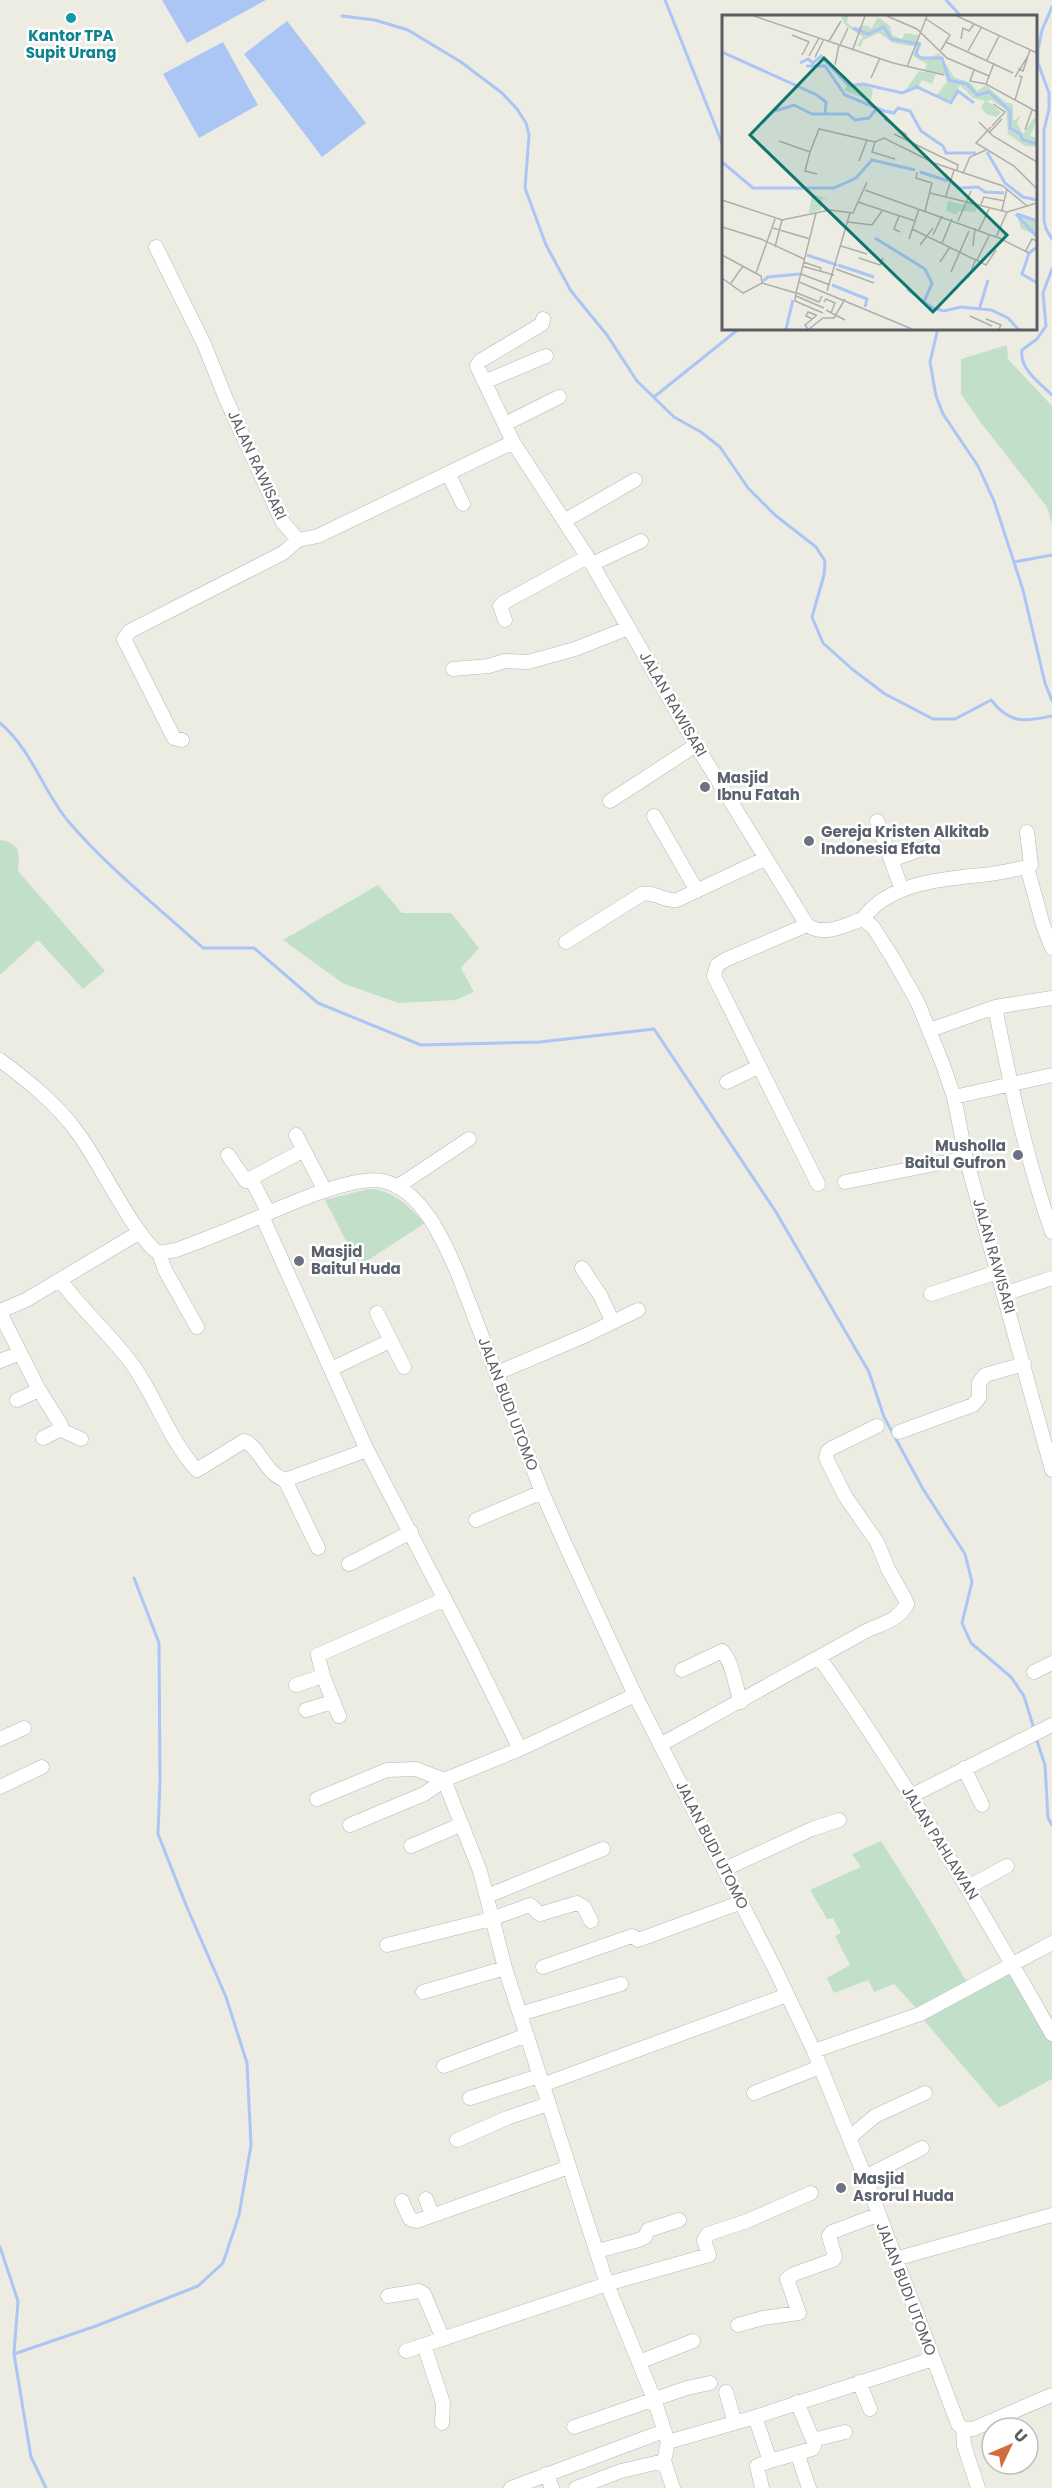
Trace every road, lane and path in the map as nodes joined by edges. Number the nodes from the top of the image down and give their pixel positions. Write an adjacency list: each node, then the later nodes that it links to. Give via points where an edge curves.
1 (156, 247): 12 (street, JALAN RAWISARI, via 282,520)
2 (543, 319): 4 (street, via 542,324 480,361 477,366)
3 (546, 356): 4 (street)
4 (484, 382): 6 (street, JALAN RAWISARI)
5 (559, 397): 6 (street)
6 (505, 424): 7 (street, JALAN RAWISARI)
7 (513, 442): 8 (street); 11 (street, JALAN RAWISARI)
8 (448, 473): 10 (street); 12 (street, via 318,536)
9 (635, 480): 11 (street)
10 (463, 504)
11 (564, 521): 14 (street, JALAN RAWISARI)
12 (298, 540): 18 (street, via 283,553 130,630 124,639 174,738)
13 (641, 541): 14 (street)
14 (589, 561): 15 (street, via 503,603 501,611); 16 (street, JALAN RAWISARI)
15 (506, 620)
16 (628, 628): 17 (street, via 528,662 506,661); 19 (street, JALAN RAWISARI)
17 (453, 669)
18 (182, 740)
19 (696, 745): 20 (street); 25 (street, JALAN RAWISARI)
20 (610, 801)
21 (654, 816): 29 (street)
22 (877, 821): 26 (street)
23 (1027, 832): 27 (street, via 1031,865)
24 (934, 845): 26 (street)
25 (766, 858): 29 (street); 31 (street, JALAN RAWISARI)
26 (891, 860): 28 (street)
27 (1027, 867): 28 (street); 33 (street)
28 (902, 890): 30 (street)
29 (698, 891): 32 (street, via 671,901 649,892 642,894)
30 (863, 919): 31 (street, via 825,931); 36 (street, JALAN RAWISARI, via 873,927 894,960)
31 (807, 925): 38 (street, via 727,959 715,970 714,976)
32 (566, 942)
33 (1052, 948)
34 (1052, 998): 35 (street)
35 (995, 1007): 36 (street); 41 (street)
36 (930, 1030): 42 (street, JALAN RAWISARI)
37 (0, 1060): 55 (street, via 44,1095 78,1132)
38 (758, 1067): 40 (street); 50 (street)
39 (1052, 1075): 41 (street)
40 (727, 1082)
41 (1010, 1083): 42 (street); 53 (street)
42 (954, 1097): 47 (street, JALAN RAWISARI)
43 (297, 1135): 45 (street)
44 (469, 1139): 51 (street)
45 (304, 1150): 48 (street); 52 (street)
46 (228, 1155): 48 (street, via 246,1181)
47 (966, 1158): 49 (street); 59 (street, JALAN RAWISARI)
48 (251, 1179): 54 (street)
49 (845, 1182)
50 (818, 1184)
51 (397, 1187): 52 (street, via 372,1180); 75 (street, JALAN BUDI UTOMO, via 422,1209 443,1239)
52 (325, 1191): 54 (street)
53 (1047, 1202): 56 (street)
54 (265, 1214): 57 (street, via 177,1250); 74 (street)
55 (140, 1232): 57 (street); 61 (street)
56 (1052, 1232)
57 (159, 1253): 68 (street)
58 (582, 1268): 67 (street)
59 (997, 1272): 62 (street); 63 (street, JALAN RAWISARI)
60 (1052, 1278): 63 (street)
61 (60, 1280): 65 (street); 87 (street, via 132,1364 197,1470 247,1441 269,1471)
62 (931, 1294)
63 (1004, 1294): 72 (street, JALAN RAWISARI)
64 (638, 1310): 67 (street)
65 (0, 1312): 70 (street)
66 (377, 1313): 69 (street)
67 (613, 1322): 75 (street)
68 (197, 1327)
69 (390, 1341): 73 (street); 74 (street)
70 (20, 1353): 71 (street); 76 (street)
71 (0, 1362)
72 (1024, 1364): 80 (street, JALAN RAWISARI); 82 (street, via 985,1375 979,1383 979,1398 973,1404)
73 (404, 1367)
74 (331, 1369): 85 (street)
75 (497, 1373): 88 (street, JALAN BUDI UTOMO)
76 (39, 1390): 77 (street); 81 (street, via 59,1422)
77 (16, 1400)
78 (1052, 1420): 80 (street)
79 (877, 1426): 94 (street, via 832,1448 826,1458 877,1542 907,1604 896,1617)
80 (1038, 1426): 86 (street, JALAN RAWISARI)
81 (59, 1429): 83 (street); 84 (street)
82 (899, 1432)
83 (43, 1438)
84 (81, 1439)
85 (367, 1450): 87 (street); 90 (street)
86 (1052, 1470)
87 (285, 1480): 91 (street)
88 (542, 1492): 89 (street); 100 (street, JALAN BUDI UTOMO)
89 (476, 1520)
90 (411, 1532): 92 (street); 93 (street)
91 (318, 1548)
92 (349, 1564)
93 (445, 1599): 98 (street, via 320,1653 318,1663); 109 (street)
94 (819, 1657): 102 (street); 114 (street, JALAN PAHLAWAN)
95 (1052, 1663): 97 (street)
96 (682, 1670): 102 (street, via 722,1651 730,1663)
97 (1034, 1672)
98 (323, 1676): 99 (street); 101 (street)
99 (296, 1685)
100 (635, 1695): 108 (street, JALAN BUDI UTOMO); 109 (street)
101 (332, 1702): 103 (street); 104 (street)
102 (741, 1702): 108 (street)
103 (306, 1710)
104 (339, 1716)
105 (24, 1728): 107 (street)
106 (1047, 1728): 111 (street)
107 (0, 1739)
108 (660, 1745): 123 (street, JALAN BUDI UTOMO)
109 (520, 1749): 112 (street)
110 (42, 1767): 113 (street)
111 (964, 1768): 114 (street); 116 (street)
112 (444, 1780): 115 (street, via 416,1769 387,1770); 118 (street, via 424,1794); 119 (street)
113 (0, 1787)
114 (910, 1796): 124 (street, JALAN PAHLAWAN)
115 (317, 1799)
116 (982, 1805)
117 (839, 1820): 123 (street)
118 (350, 1825)
119 (460, 1825): 120 (street); 125 (street)
120 (411, 1846)
121 (603, 1849): 125 (street)
122 (1007, 1866): 124 (street)
123 (725, 1869): 126 (street, JALAN BUDI UTOMO)
124 (968, 1887): 131 (street, JALAN PAHLAWAN)
125 (487, 1896): 127 (street)
126 (742, 1902): 132 (street, via 638,1940 632,1936); 136 (street, JALAN BUDI UTOMO)
127 (491, 1919): 128 (street, via 530,1905 540,1914 577,1903 584,1907); 130 (street); 133 (street)
128 (591, 1921)
129 (1052, 1943): 131 (street)
130 (387, 1945)
131 (1013, 1965): 138 (street, JALAN PAHLAWAN); 140 (street, via 920,2014)
132 (543, 1967)
133 (505, 1968): 135 (street); 137 (street)
134 (621, 1984): 137 (street)
135 (423, 1992)
136 (787, 1995): 140 (street, JALAN BUDI UTOMO); 143 (street)
137 (520, 2014): 139 (street)
138 (1052, 2034)
139 (527, 2035): 141 (street); 143 (street)
140 (814, 2051): 142 (street, JALAN BUDI UTOMO)
141 (444, 2066)
142 (820, 2067): 144 (street); 148 (street, JALAN BUDI UTOMO)
143 (541, 2080): 146 (street); 147 (street)
144 (754, 2093)
145 (924, 2093): 148 (street, via 875,2116)
146 (471, 2098)
147 (548, 2104): 149 (street); 151 (street)
148 (849, 2138): 152 (street, JALAN BUDI UTOMO)
149 (457, 2140)
150 (922, 2148): 152 (street)
151 (569, 2167): 156 (street); 160 (street)
152 (865, 2177): 157 (street, JALAN BUDI UTOMO)
153 (811, 2193): 162 (street, via 708,2234 704,2240 709,2255)
154 (426, 2199): 156 (street)
155 (402, 2201): 156 (street, via 413,2221)
156 (432, 2215)
157 (877, 2215): 161 (street, JALAN BUDI UTOMO); 164 (street, via 832,2232 829,2236 833,2260 787,2279 799,2313)
158 (1052, 2215): 161 (street)
159 (679, 2220): 160 (street, via 648,2230 639,2240)
160 (597, 2251): 162 (street)
161 (895, 2259): 169 (street, JALAN BUDI UTOMO)
162 (607, 2284): 165 (street); 170 (street)
163 (388, 2296): 165 (street, via 424,2294)
164 (738, 2325)
165 (443, 2339): 167 (street)
166 (693, 2341): 170 (street)
167 (424, 2345): 168 (street); 179 (street, via 443,2403)
168 (406, 2350)
169 (933, 2359): 171 (street); 182 (street, JALAN BUDI UTOMO)
170 (639, 2362): 175 (street)
171 (859, 2382): 176 (street); 177 (street)
172 (710, 2383): 175 (street)
173 (726, 2392): 180 (street)
174 (1052, 2395): 182 (street, via 973,2429)
175 (654, 2399): 181 (street); 184 (street)
176 (797, 2402): 178 (street); 185 (street)
177 (870, 2409)
178 (755, 2417): 180 (street); 188 (street)
179 (442, 2423)
180 (735, 2423): 184 (street)
181 (574, 2427)
182 (963, 2429): 196 (street, JALAN BUDI UTOMO)
183 (845, 2432): 185 (street)
184 (666, 2437): 187 (street); 189 (street)
185 (813, 2440): 186 (street, via 814,2448)
186 (797, 2453): 188 (street); 195 (street)
187 (664, 2461): 192 (street, via 621,2470); 193 (street)
188 (770, 2461): 194 (street, via 757,2466)
189 (546, 2474): 190 (street); 191 (street)
190 (511, 2488)
191 (552, 2488)
192 (576, 2488)
193 (673, 2488)
194 (762, 2488)
195 (809, 2488)
196 (978, 2488)

